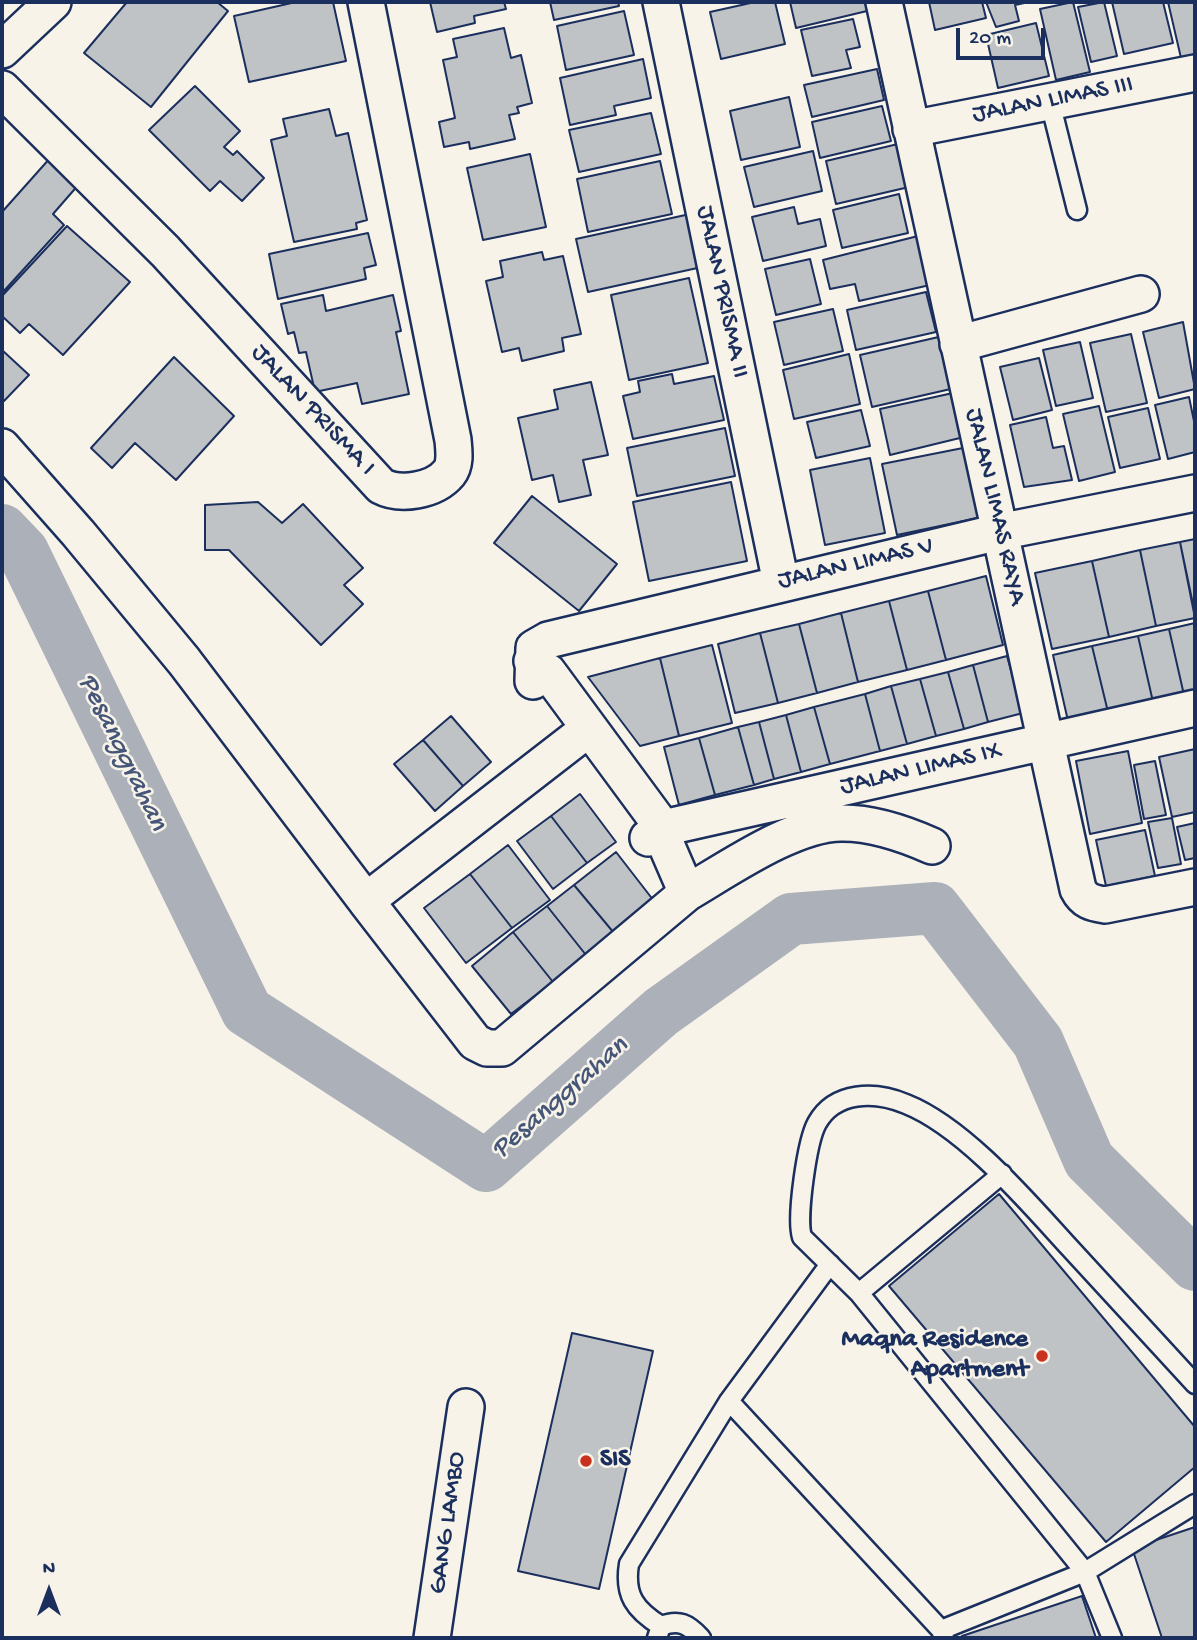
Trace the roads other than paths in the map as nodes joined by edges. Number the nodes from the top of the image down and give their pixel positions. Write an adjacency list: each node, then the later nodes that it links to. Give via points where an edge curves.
1 (53, 2): 5 (street)
2 (366, 2): 7 (street, JALAN PRISMA I, via 453,440 449,472 436,483 406,492 381,486 165,251)
3 (661, 2): 16 (street, JALAN PRISMA II)
4 (884, 2): 9 (street, JALAN LIMAS RAYA)
5 (2, 50)
6 (1195, 73): 8 (street, JALAN LIMAS III)
7 (2, 89)
8 (1050, 102): 9 (street, JALAN LIMAS III); 10 (lane)
9 (911, 130): 12 (street, JALAN LIMAS RAYA)
10 (1077, 209)
11 (1142, 295): 12 (street)
12 (958, 344): 15 (street, JALAN LIMAS RAYA)
13 (2, 447): 25 (street, via 184,661)
14 (1195, 493): 15 (street, JALAN LIMAS V)
15 (999, 532): 16 (street, JALAN LIMAS V); 20 (street, JALAN LIMAS RAYA)
16 (781, 583): 17 (street, JALAN LIMAS V, via 548,640 534,648)
17 (532, 661): 19 (street, via 531,680); 21 (street, via 548,672)
18 (1195, 708): 20 (street, JALAN LIMAS IX)
19 (574, 740): 21 (street); 25 (street)
20 (1047, 742): 21 (street, JALAN LIMAS IX); 23 (street, JALAN LIMAS RAYA, via 1083,897 1092,904 1105,905)
21 (659, 836): 24 (street)
22 (932, 846): 24 (street, via 906,835 842,822 774,842)
23 (1195, 887)
24 (687, 893): 25 (street, via 502,1048 475,1042)
25 (366, 901)
26 (1002, 1174): 27 (lane, via 906,1103 859,1095 832,1103 816,1125 798,1226 802,1237); 28 (lane); 29 (lane)
27 (830, 1264): 28 (lane); 30 (lane)
28 (859, 1293): 33 (lane)
29 (1195, 1384)
30 (729, 1401): 34 (lane, via 629,1564 630,1600); 35 (lane)
31 (466, 1407): 36 (street, GANG LAMBO)
32 (1195, 1504): 33 (lane)
33 (1086, 1572): 35 (lane); 38 (lane)
34 (659, 1632): 37 (lane, via 675,1621)
35 (943, 1634)
36 (432, 1638)
37 (701, 1638)
38 (1112, 1638)

